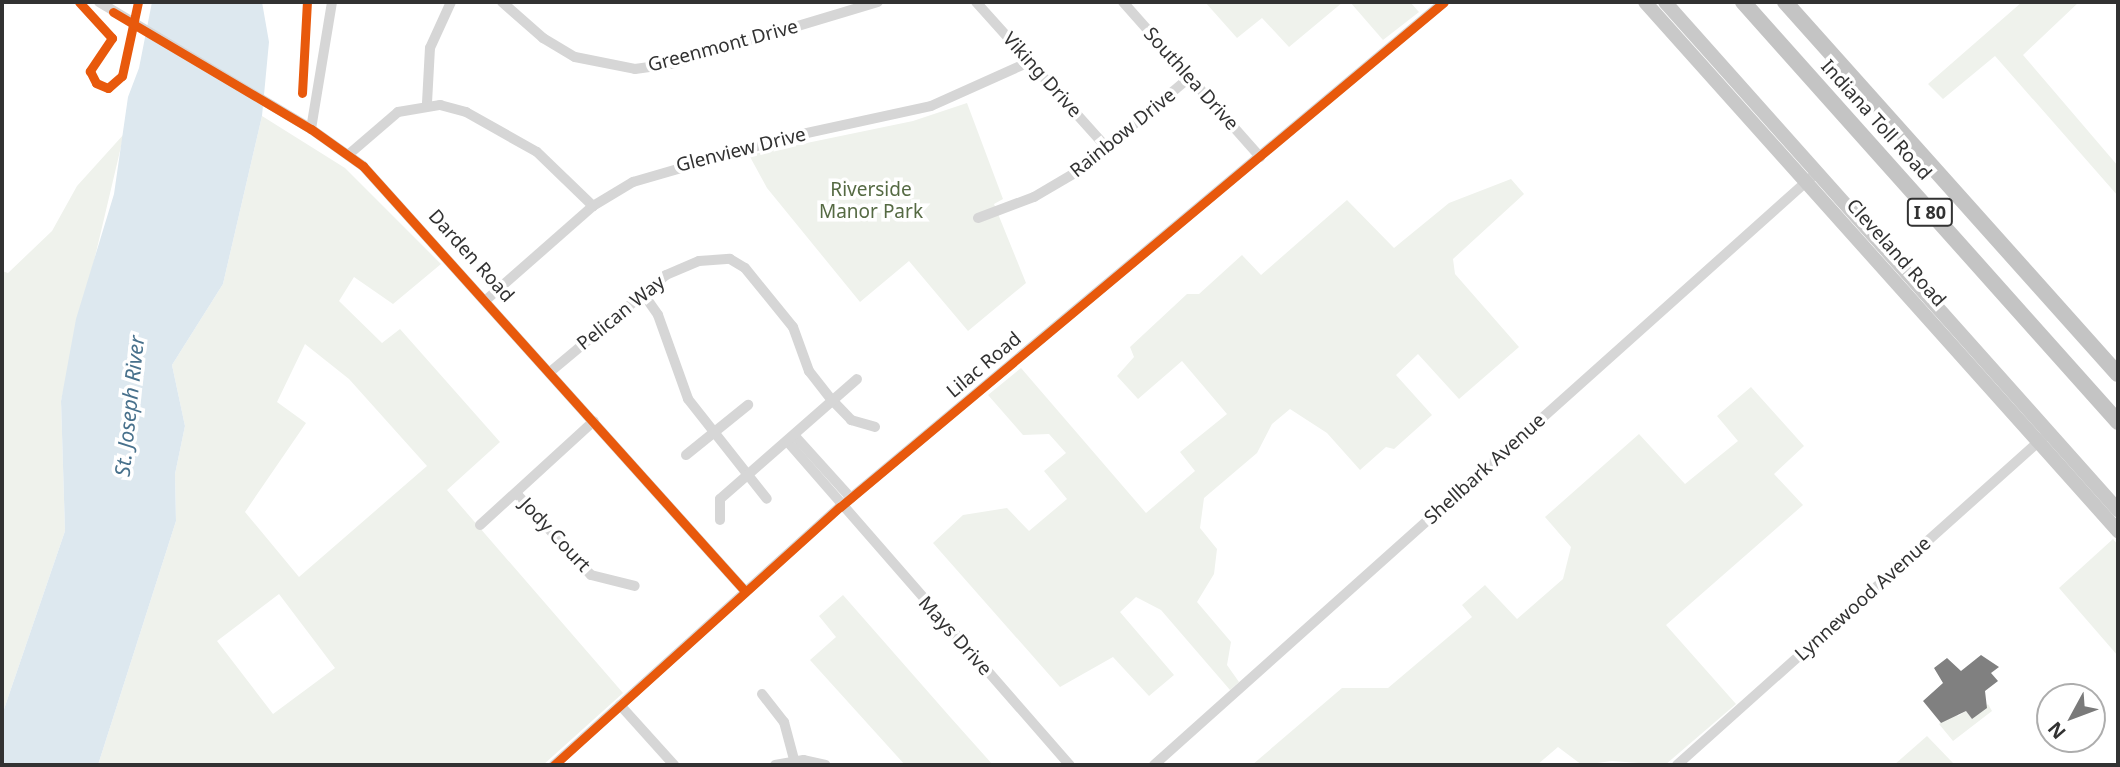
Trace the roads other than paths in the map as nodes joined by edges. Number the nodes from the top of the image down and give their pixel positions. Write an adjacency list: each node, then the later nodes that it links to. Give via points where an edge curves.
1 (99, 2): 16 (street, Darden Road)
2 (332, 2): 16 (street)
3 (451, 2): 15 (street, via 430,48)
4 (502, 2): 5 (street, Greenmont Drive, via 542,38 575,58 635,69 671,65)
5 (878, 2)
6 (976, 2): 13 (street, Viking Drive)
7 (1122, 2): 14 (street, Southlea Drive)
8 (1444, 2): 19 (street, Lilac Road)
9 (1645, 2): 20 (main road, Cleveland Road)
10 (1665, 2): 20 (main road, Cleveland Road)
11 (1743, 2): 31 (highway, Indiana Toll Road / I 80)
12 (1785, 2): 26 (highway, Indiana Toll Road / I 80)
13 (1029, 62): 17 (street, Viking Drive); 21 (street, Glenview Drive, via 932,106 673,167)
14 (1189, 78): 17 (street, Rainbow Drive); 19 (street, Southlea Drive)
15 (427, 103): 18 (street, via 388,118); 21 (street, via 466,112 537,152)
16 (311, 129): 18 (street, Darden Road)
17 (1108, 149): 22 (street, Rainbow Drive, via 1052,187)
18 (348, 155): 24 (street, Darden Road, via 383,185)
19 (1260, 157): 39 (street, Lilac Road)
20 (1811, 177): 35 (main road, Cleveland Road); 56 (street, Shellbark Avenue)
21 (593, 206): 24 (street, Glenview Drive)
22 (978, 218)
23 (642, 292): 25 (street, Pelican Way); 28 (street, Pelican Way, via 699,261 739,263 793,327 809,371); 33 (street, via 658,315 688,399)
24 (486, 300): 25 (street, Darden Road)
25 (550, 372): 30 (street, Darden Road)
26 (2118, 374)
27 (858, 379): 28 (street)
28 (832, 400): 32 (street, via 851,420); 34 (street)
29 (748, 405): 33 (street)
30 (594, 422): 38 (street); 47 (street, Darden Road)
31 (2118, 422)
32 (875, 427)
33 (712, 431): 36 (street); 37 (street)
34 (790, 438): 37 (street); 39 (street); 41 (street, Mays Drive)
35 (2043, 438): 42 (main road, Cleveland Road); 45 (main road, Cleveland Road); 57 (street, Lynnewood Avenue)
36 (685, 455)
37 (750, 471): 40 (street); 43 (street, via 720,499)
38 (516, 493): 44 (street); 46 (street, Jody Court, via 591,575)
39 (850, 498): 41 (street, Lilac Road)
40 (767, 499)
41 (840, 507): 47 (street, Lilac Road); 55 (street, Mays Drive)
42 (2118, 510)
43 (720, 520)
44 (480, 525)
45 (2118, 531)
46 (635, 586)
47 (745, 591): 49 (street, Lilac Road)
48 (762, 694): 50 (street, via 784,722)
49 (620, 705): 51 (street, Lilac Road); 52 (street)
50 (794, 760): 53 (street); 54 (street)
51 (554, 765)
52 (674, 765)
53 (775, 765)
54 (825, 765)
55 (1070, 765)
56 (1154, 765)
57 (1677, 765)

